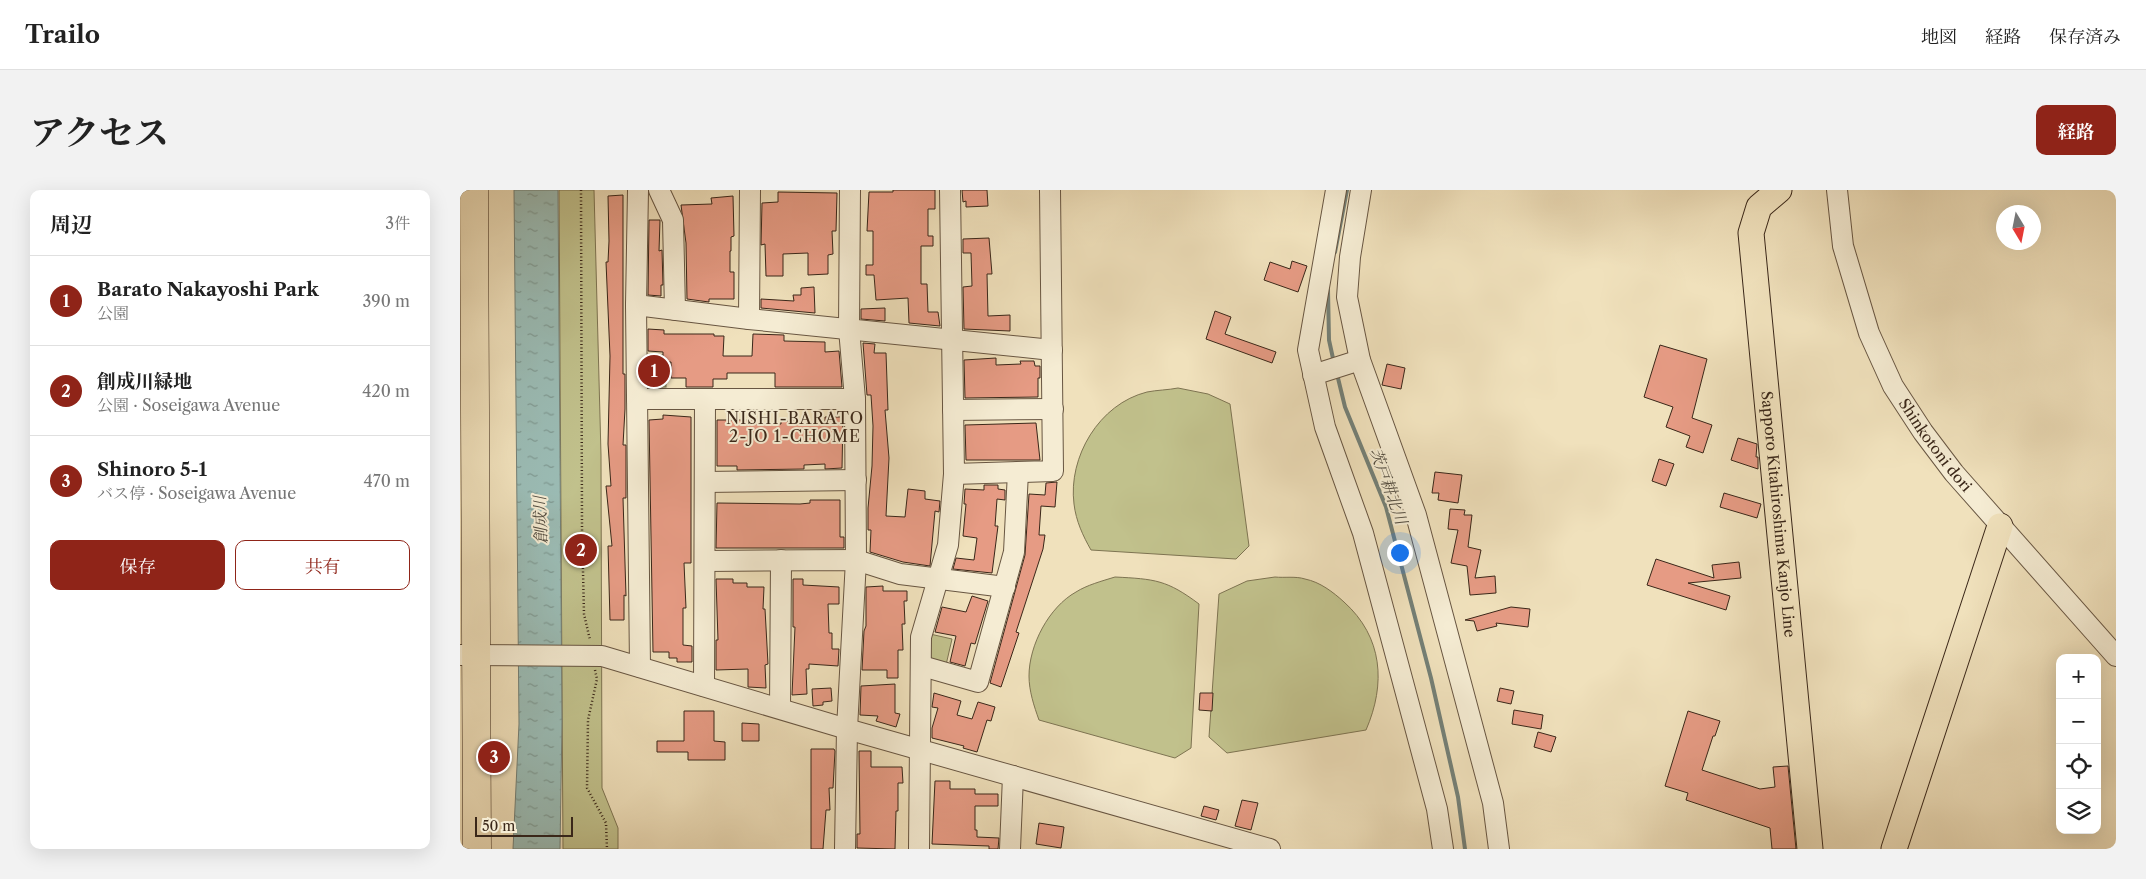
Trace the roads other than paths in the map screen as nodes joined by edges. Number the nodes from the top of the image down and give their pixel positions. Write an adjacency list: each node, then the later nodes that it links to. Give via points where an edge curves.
1 (474, 190): 34 (highway)
2 (638, 190): 12 (street)
3 (659, 190): 13 (street, via 673,220)
4 (750, 190): 14 (street)
5 (850, 190): 15 (street)
6 (950, 190): 16 (street)
7 (1050, 190): 17 (street)
8 (1336, 190): 18 (street, via 1308,350)
9 (1362, 190): 18 (street)
10 (1779, 190): 50 (main road, Sapporo Kitahiroshima Kanjo Line, via 1759,207 1751,234)
11 (1837, 190): 28 (street, Shinkotoni dori, via 1843,246 1869,333 1893,386 1928,439)
12 (636, 305): 13 (street); 19 (street)
13 (675, 310): 14 (street)
14 (750, 319): 15 (street)
15 (849, 329): 16 (street); 20 (street)
16 (952, 341): 17 (street); 22 (street)
17 (1052, 350): 23 (street)
18 (1336, 367): 48 (street, via 1325,427 1363,533 1437,809); 49 (street, via 1416,515 1493,803)
19 (637, 399): 21 (street); 37 (street)
20 (855, 399): 21 (street); 26 (street)
21 (705, 401): 27 (street)
22 (953, 410): 23 (street); 25 (street)
23 (1053, 410): 24 (street, via 1053,471)
24 (1018, 472): 25 (street); 33 (street, via 1014,552)
25 (954, 474): 32 (street, via 948,545)
26 (856, 480): 27 (street); 30 (street)
27 (705, 482): 31 (street)
28 (2000, 526): 35 (street, Shinkotoni dori); 51 (main road)
29 (781, 560): 30 (street); 31 (street); 39 (street)
30 (856, 560): 32 (street, via 900,574); 40 (street)
31 (704, 561): 38 (street)
32 (938, 579): 33 (street); 36 (street, via 921,637)
33 (1005, 587): 36 (street, via 978,682)
34 (478, 655): 37 (street, via 587,654); 43 (highway)
35 (2116, 656)
36 (922, 666): 41 (street)
37 (640, 667): 38 (street)
38 (704, 686): 39 (street)
39 (780, 708): 40 (street)
40 (847, 729): 41 (street); 44 (street)
41 (920, 748): 42 (street); 45 (street)
42 (1013, 776): 46 (street); 47 (street)
43 (477, 849)
44 (845, 849)
45 (919, 849)
46 (1010, 849)
47 (1270, 849)
48 (1443, 849)
49 (1499, 849)
50 (1810, 849)
51 (1894, 849)

